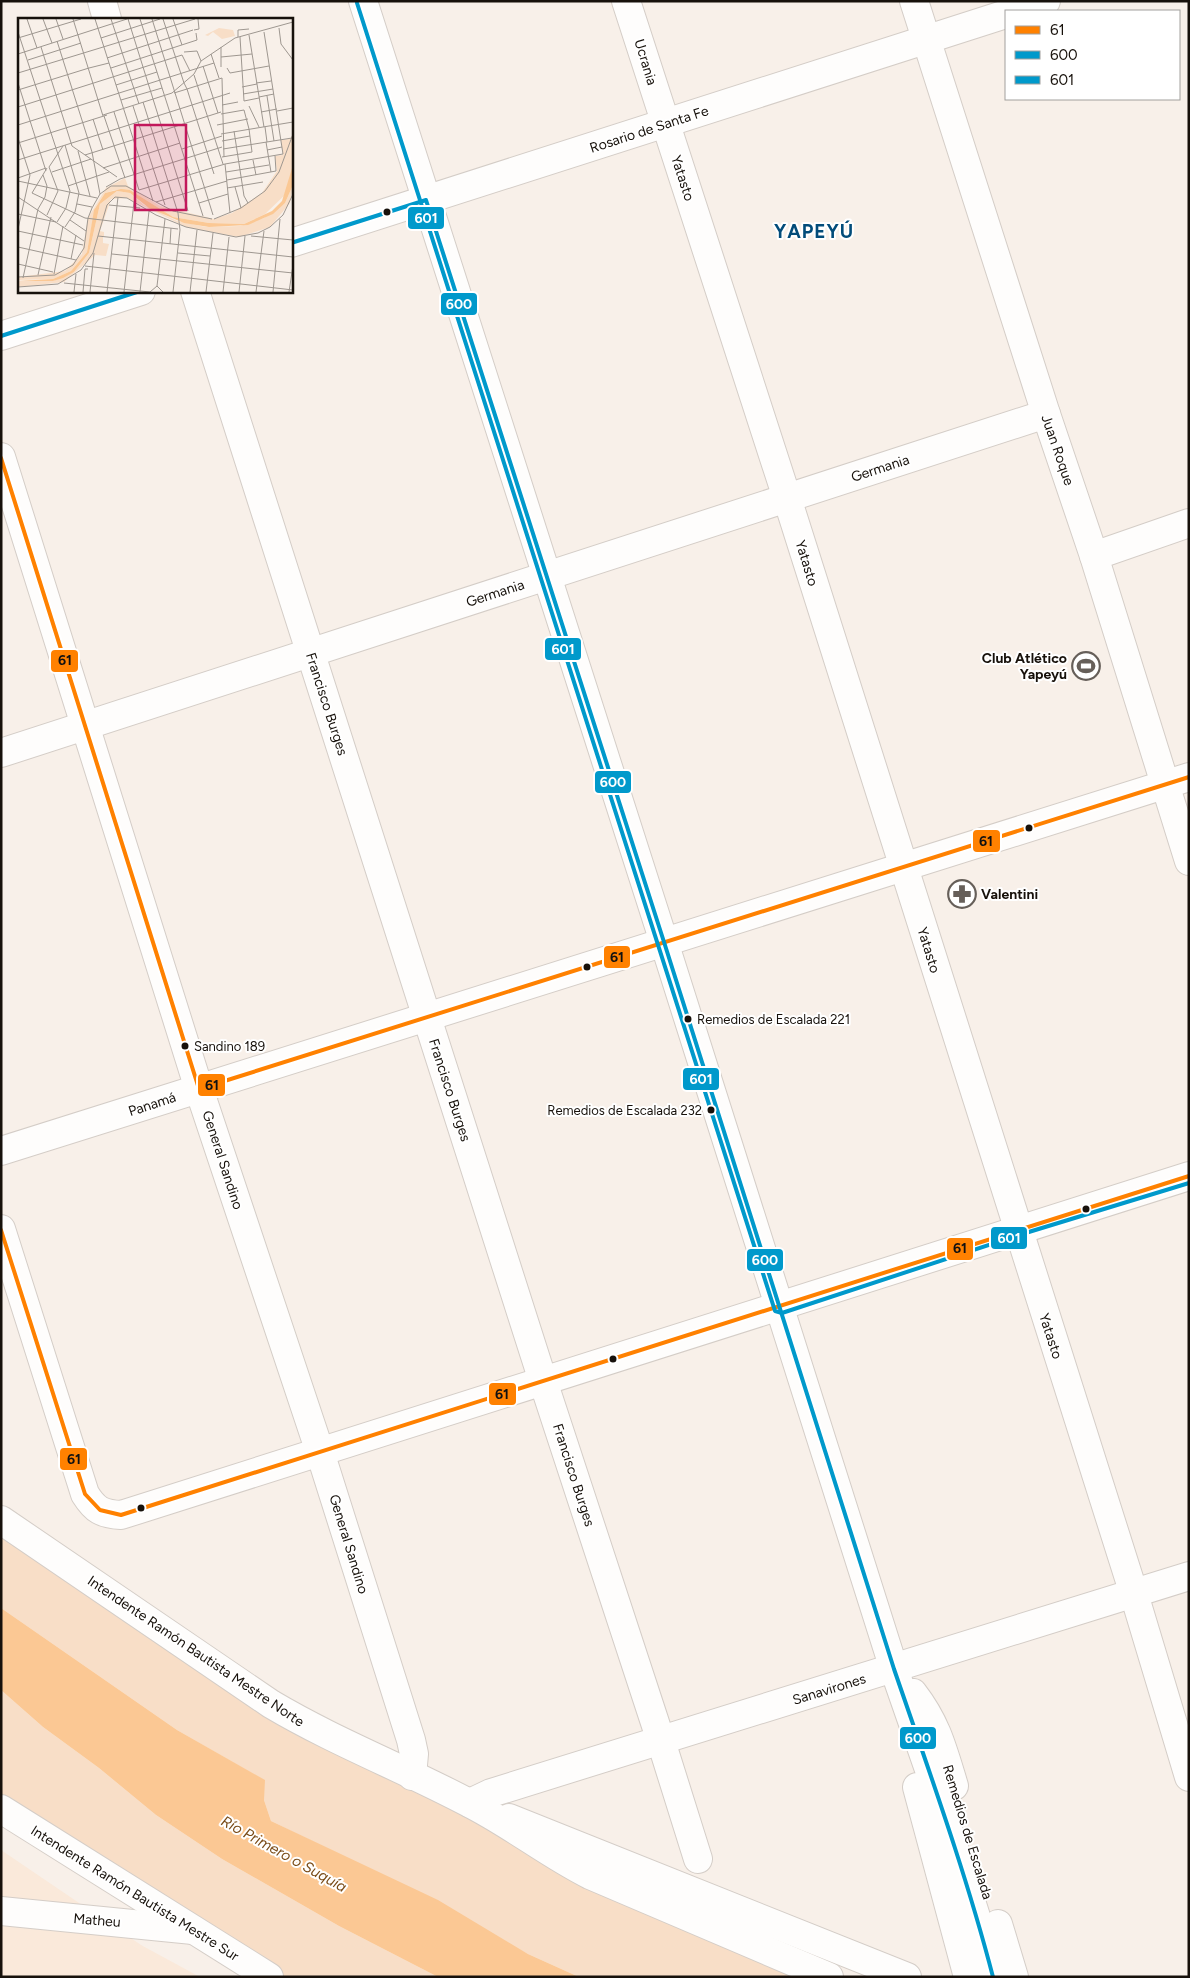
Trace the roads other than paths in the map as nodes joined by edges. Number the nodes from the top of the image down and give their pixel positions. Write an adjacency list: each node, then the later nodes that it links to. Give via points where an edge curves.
1 (102, 1): 8 (street)
2 (363, 1): 11 (street, Remedios de Escalada)
3 (626, 1): 10 (street, Ucrania)
4 (914, 1): 9 (street, Juan Roque)
5 (1046, 1): 6 (street)
6 (1017, 10)
7 (1005, 14): 9 (street, Rosario de Santa Fe)
8 (107, 18)
9 (926, 40): 10 (street, Rosario de Santa Fe); 16 (street, Juan Roque)
10 (665, 124): 11 (street, Rosario de Santa Fe); 18 (street, Yatasto)
11 (426, 200): 12 (street, Rosario de Santa Fe); 21 (street, Remedios de Escalada)
12 (292, 243)
13 (138, 292): 15 (street)
14 (195, 292): 22 (street, Francisco Burges)
15 (1, 336)
16 (1046, 414): 18 (street, Germania); 20 (street, Juan Roque)
17 (1, 457): 23 (street, General Sandino)
18 (787, 498): 21 (street, Germania); 27 (street, Yatasto)
19 (1189, 523): 20 (street)
20 (1094, 556): 25 (street, Juan Roque)
21 (546, 576): 22 (street, Germania); 28 (street, Remedios de Escalada)
22 (310, 652): 23 (street, Germania); 29 (street, Francisco Burges)
23 (85, 726): 24 (street, Germania); 30 (street, General Sandino)
24 (1, 753)
25 (1176, 780): 26 (street, Juan Roque); 27 (street, Panamá)
26 (1189, 861)
27 (903, 867): 28 (street, Panamá); 34 (street, Yatasto)
28 (664, 942): 29 (street, Panamá); 35 (street, Remedios de Escalada)
29 (427, 1017): 30 (street, Panamá); 36 (street, Francisco Burges)
30 (199, 1089): 31 (street, Panamá); 37 (street, General Sandino)
31 (1, 1151)
32 (1189, 1176): 34 (street)
33 (1, 1229): 37 (street, via 85,1494 93,1506 107,1514 121,1515)
34 (1017, 1229): 35 (street); 40 (street, Yatasto)
35 (780, 1307): 36 (street); 41 (street, Remedios de Escalada)
36 (544, 1381): 37 (street); 42 (street, Francisco Burges)
37 (320, 1452): 43 (street, General Sandino, via 414,1754)
38 (1, 1520): 43 (street, Intendente Ramón Bautista Mestre Norte, via 271,1704 321,1733)
39 (1189, 1576): 40 (street, Sanavirones)
40 (1134, 1594): 41 (street, Sanavirones); 44 (street, Yatasto)
41 (894, 1669): 42 (street, Sanavirones); 53 (street, Remedios de Escalada, via 899,1721); 54 (street, Remedios de Escalada, via 933,1781); 55 (street, Remedios de Escalada, via 936,1728)
42 (661, 1741): 45 (street, Sanavirones, via 491,1793); 47 (street, Francisco Burges)
43 (412, 1776): 45 (street, Intendente Ramón Bautista Mestre Norte)
44 (1189, 1777)
45 (470, 1803): 51 (street, Intendente Ramón Bautista Mestre Norte, via 590,1875); 52 (street)
46 (1, 1808): 49 (street, Intendente Ramón Bautista Mestre Sur)
47 (698, 1859)
48 (1, 1911): 49 (street, Matheu)
49 (193, 1930): 50 (street, Intendente Ramón Bautista Mestre Sur)
50 (269, 1977)
51 (829, 1977)
52 (907, 1977)
53 (968, 1977)
54 (993, 1977)
55 (1014, 1977)

